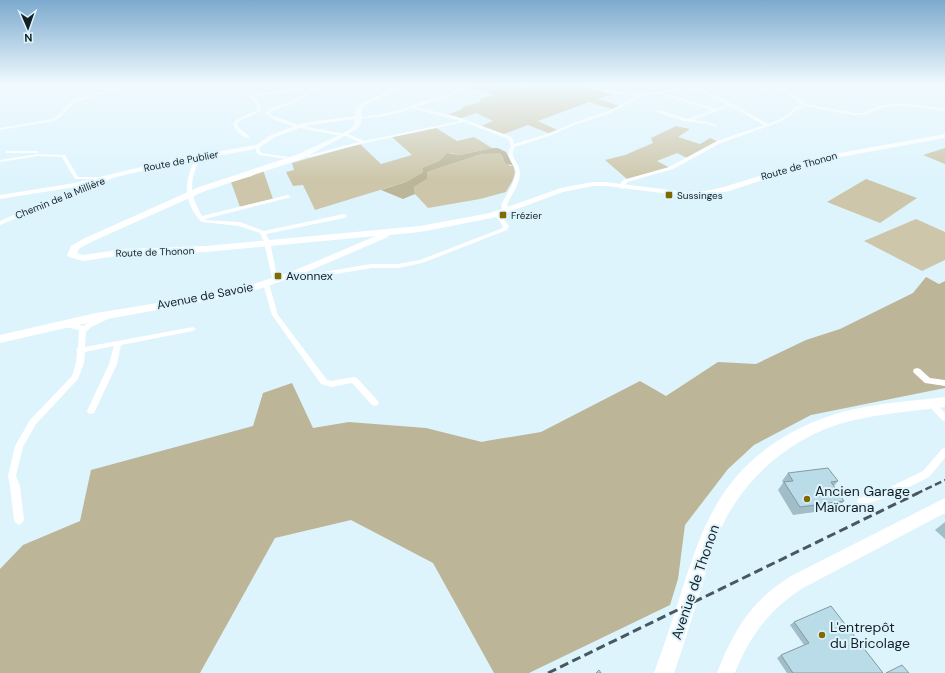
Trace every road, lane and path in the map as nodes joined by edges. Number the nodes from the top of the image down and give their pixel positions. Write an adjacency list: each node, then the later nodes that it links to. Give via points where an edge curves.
1 (59, 116): 17 (street, via 52,120)
2 (247, 116): 20 (street, via 235,124 236,128)
3 (271, 116): 15 (street)
4 (367, 116): 11 (street)
5 (448, 116): 12 (street)
6 (596, 116): 22 (street)
7 (675, 116): 13 (street)
8 (697, 116): 13 (street)
9 (751, 116): 14 (street)
10 (786, 116): 14 (street)
11 (359, 117): 15 (street, Route de Publier, via 311,122); 18 (street, Route de Thonon, via 356,126)
12 (462, 120): 21 (street); 23 (street)
13 (687, 120): 16 (street)
14 (767, 125): 33 (street, via 719,142 669,169 625,181)
15 (298, 126): 18 (street); 24 (street, Route de Publier, via 270,137)
16 (716, 126)
17 (0, 129)
18 (344, 135): 23 (street); 29 (street, Route de Thonon)
19 (945, 136): 33 (street, Route de Thonon, via 823,158 714,192 689,194)
20 (248, 137)
21 (510, 138): 22 (street); 25 (street)
22 (529, 141): 25 (street)
23 (362, 142): 29 (street)
24 (258, 146): 28 (street, Route de Publier); 29 (street, via 258,152 261,154)
25 (513, 146): 37 (street, via 509,153 517,175 504,205)
26 (8, 152): 27 (street, via 40,152)
27 (63, 156): 30 (street, via 38,155); 32 (street, via 76,177)
28 (198, 157): 31 (street, Route de Publier); 34 (street, via 190,175)
29 (298, 158): 34 (street, Route de Thonon)
30 (0, 161)
31 (120, 174): 32 (street, Route de Publier); 41 (street, Chemin de la Millière)
32 (102, 178): 35 (street, Route de Publier, via 71,186)
33 (622, 187): 37 (street, Route de Thonon, via 601,184 581,186 557,191)
34 (190, 194): 40 (street); 46 (street, Route de Thonon, via 86,241 75,248 72,255 83,258 124,252)
35 (0, 197)
36 (288, 197): 40 (street)
37 (506, 211): 38 (street, Route de Thonon)
38 (497, 214): 42 (street, Route de Thonon); 48 (street, via 506,230 425,260 398,266 371,266 294,279)
39 (344, 216): 43 (street)
40 (201, 218): 43 (street, via 208,222 240,224)
41 (0, 223)
42 (404, 230): 44 (street, Route de Thonon); 47 (street, Avenue de Savoie, via 386,234)
43 (264, 234): 46 (street)
44 (356, 234): 45 (street, Route de Thonon); 47 (street, via 366,239)
45 (334, 237): 46 (street, Route de Thonon); 47 (street, via 346,239)
46 (267, 244): 48 (street)
47 (360, 246): 48 (street, Avenue de Savoie)
48 (274, 279): 49 (street, Avenue de Savoie, via 207,298); 58 (street, via 275,315 324,382 331,384 354,380)
49 (114, 314): 50 (street, Avenue de Savoie); 52 (street)
50 (59, 325): 52 (street, via 81,327); 53 (street, Avenue de Savoie)
51 (193, 329): 54 (street)
52 (84, 330): 55 (street)
53 (0, 339)
54 (118, 344): 55 (street); 60 (street, via 113,364)
55 (80, 350): 65 (street, via 80,363 75,377 33,422 19,446 12,476)
56 (917, 371): 57 (street, via 928,381)
57 (945, 383)
58 (375, 403)
59 (938, 403): 61 (street); 66 (main road, Avenue de Thonon, via 878,411 832,421 805,432 757,466 736,488 719,516 704,550)
60 (91, 411)
61 (945, 418)
62 (945, 452): 63 (street, via 926,474 888,493)
63 (862, 501)
64 (945, 505): 67 (street, via 797,582 776,596 750,623 736,647)
65 (19, 520)
66 (664, 673)
67 (726, 673)

